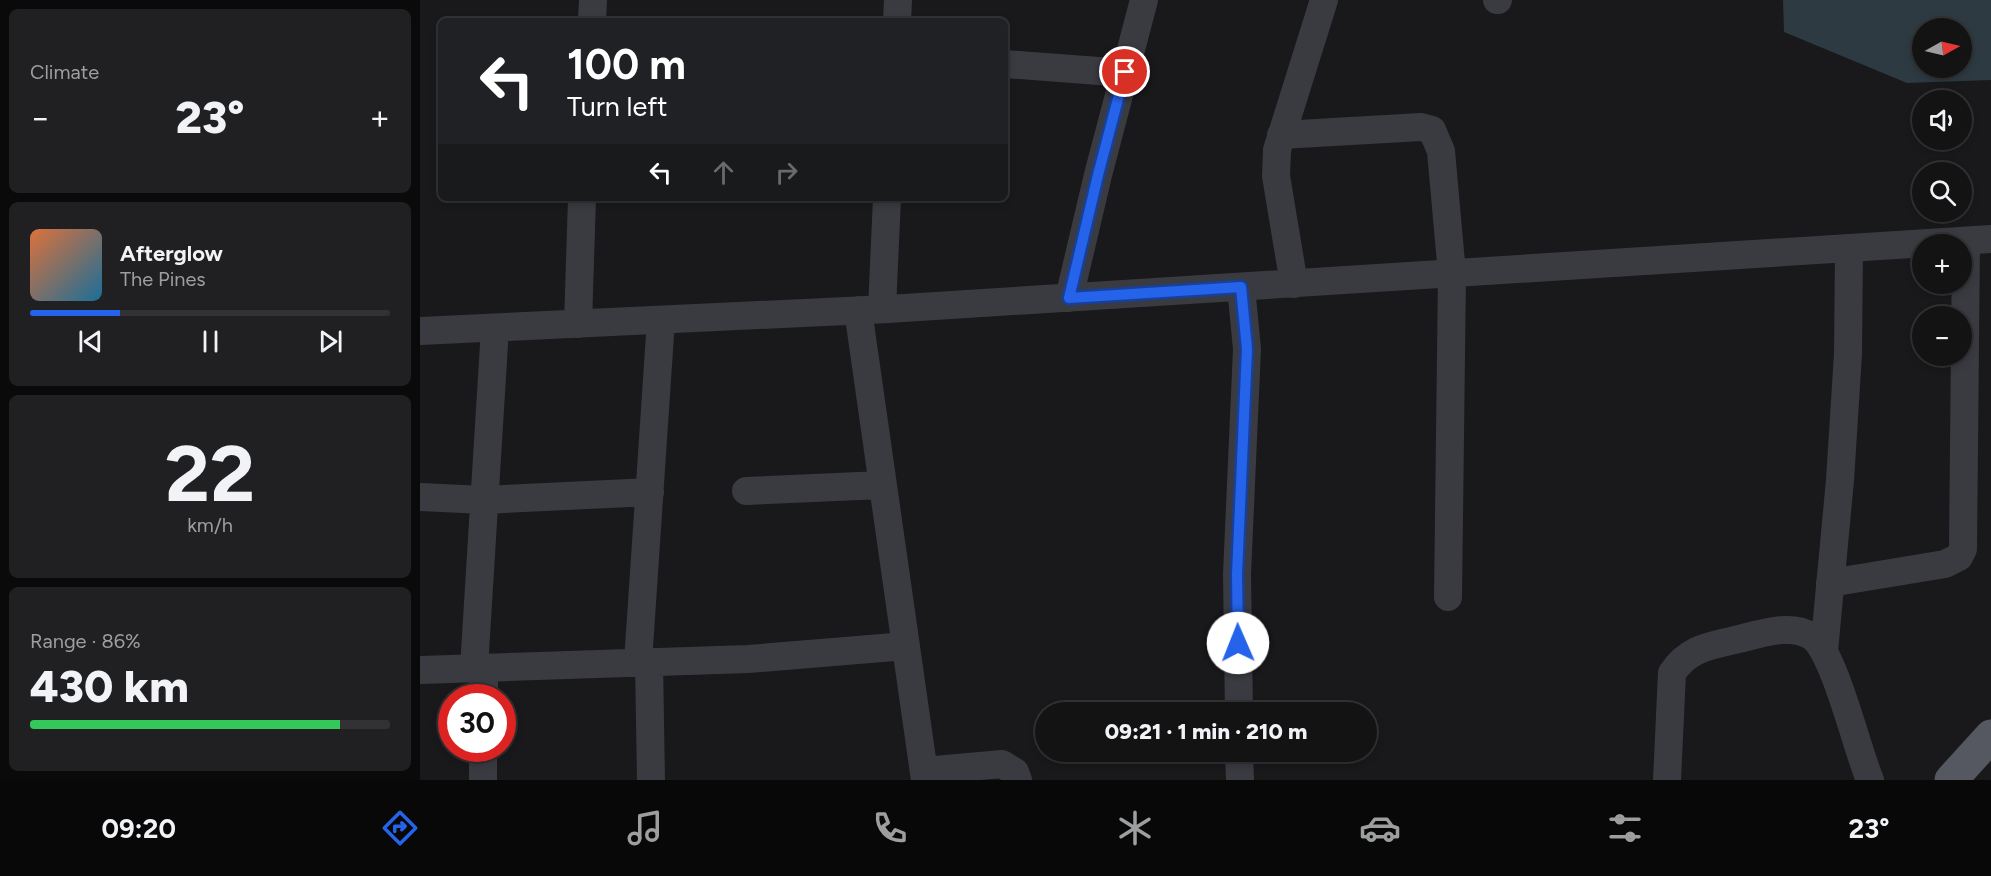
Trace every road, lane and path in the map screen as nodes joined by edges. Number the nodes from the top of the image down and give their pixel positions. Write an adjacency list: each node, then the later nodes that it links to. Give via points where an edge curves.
1 (593, 0): 5 (street)
2 (898, 0): 6 (street)
3 (1144, 0): 8 (street)
4 (1324, 0): 9 (street)
5 (592, 18)
6 (897, 18)
7 (1008, 64): 8 (street)
8 (1125, 72): 17 (street)
9 (1281, 135): 14 (street, via 1421,127 1432,130 1441,151); 15 (street, via 1276,176)
10 (582, 201): 20 (street)
11 (887, 201): 18 (street)
12 (1978, 240): 13 (street); 28 (street, via 1963,549 1959,557 1945,564)
13 (1849, 249): 14 (street); 28 (street, via 1848,354)
14 (1452, 274): 15 (street); 29 (street)
15 (1294, 284): 16 (street)
16 (1241, 287): 17 (street); 36 (street, via 1247,349 1237,574)
17 (1069, 298): 18 (street)
18 (870, 309): 19 (street); 23 (street)
19 (661, 320): 20 (street); 25 (street)
20 (578, 324): 21 (street)
21 (495, 328): 22 (street); 27 (street)
22 (420, 332)
23 (882, 485): 24 (street); 30 (street)
24 (746, 491)
25 (650, 492): 27 (street); 32 (street)
26 (420, 497): 27 (street)
27 (484, 500): 33 (street)
28 (1830, 583): 31 (street)
29 (1448, 597)
30 (906, 646): 32 (street, via 748,659); 40 (street)
31 (1824, 651): 45 (street, via 1812,636 1799,631 1774,631 1700,648 1680,661 1672,674); 46 (street)
32 (644, 662): 33 (street); 42 (street)
33 (479, 668): 34 (street); 35 (street)
34 (420, 670)
35 (482, 684)
36 (1239, 702)
37 (1991, 736): 47 (main road)
38 (483, 762): 41 (street)
39 (1239, 762): 44 (street)
40 (924, 775): 43 (street, via 1002,764 1015,772)
41 (483, 780)
42 (651, 780)
43 (1018, 780)
44 (1240, 780)
45 (1667, 780)
46 (1870, 780)
47 (1951, 780)

